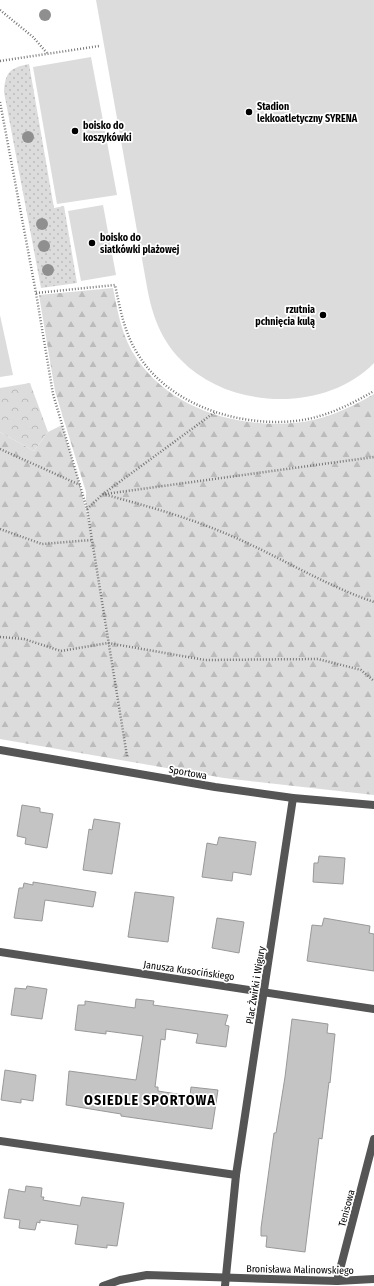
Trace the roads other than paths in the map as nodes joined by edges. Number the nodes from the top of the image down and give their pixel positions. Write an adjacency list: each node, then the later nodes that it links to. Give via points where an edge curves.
1 (0, 750): 2 (street, Sportowa)
2 (293, 798): 3 (street, Sportowa); 5 (street, Plac Żwirki i Wigury)
3 (374, 805)
4 (0, 952): 5 (street, Janusza Kusocińskiego)
5 (265, 991): 6 (street, Janusza Kusocińskiego); 9 (street, Plac Żwirki i Wigury)
6 (374, 1009)
7 (374, 1139): 11 (street, Tenisowa)
8 (0, 1141): 9 (street)
9 (236, 1175): 12 (street, Plac Żwirki i Wigury)
10 (374, 1279): 11 (street, Bronisława Malinowskiego)
11 (337, 1281): 12 (street, Bronisława Malinowskiego)
12 (225, 1282): 13 (street, Bronisława Malinowskiego, via 147,1275)
13 (103, 1286)

